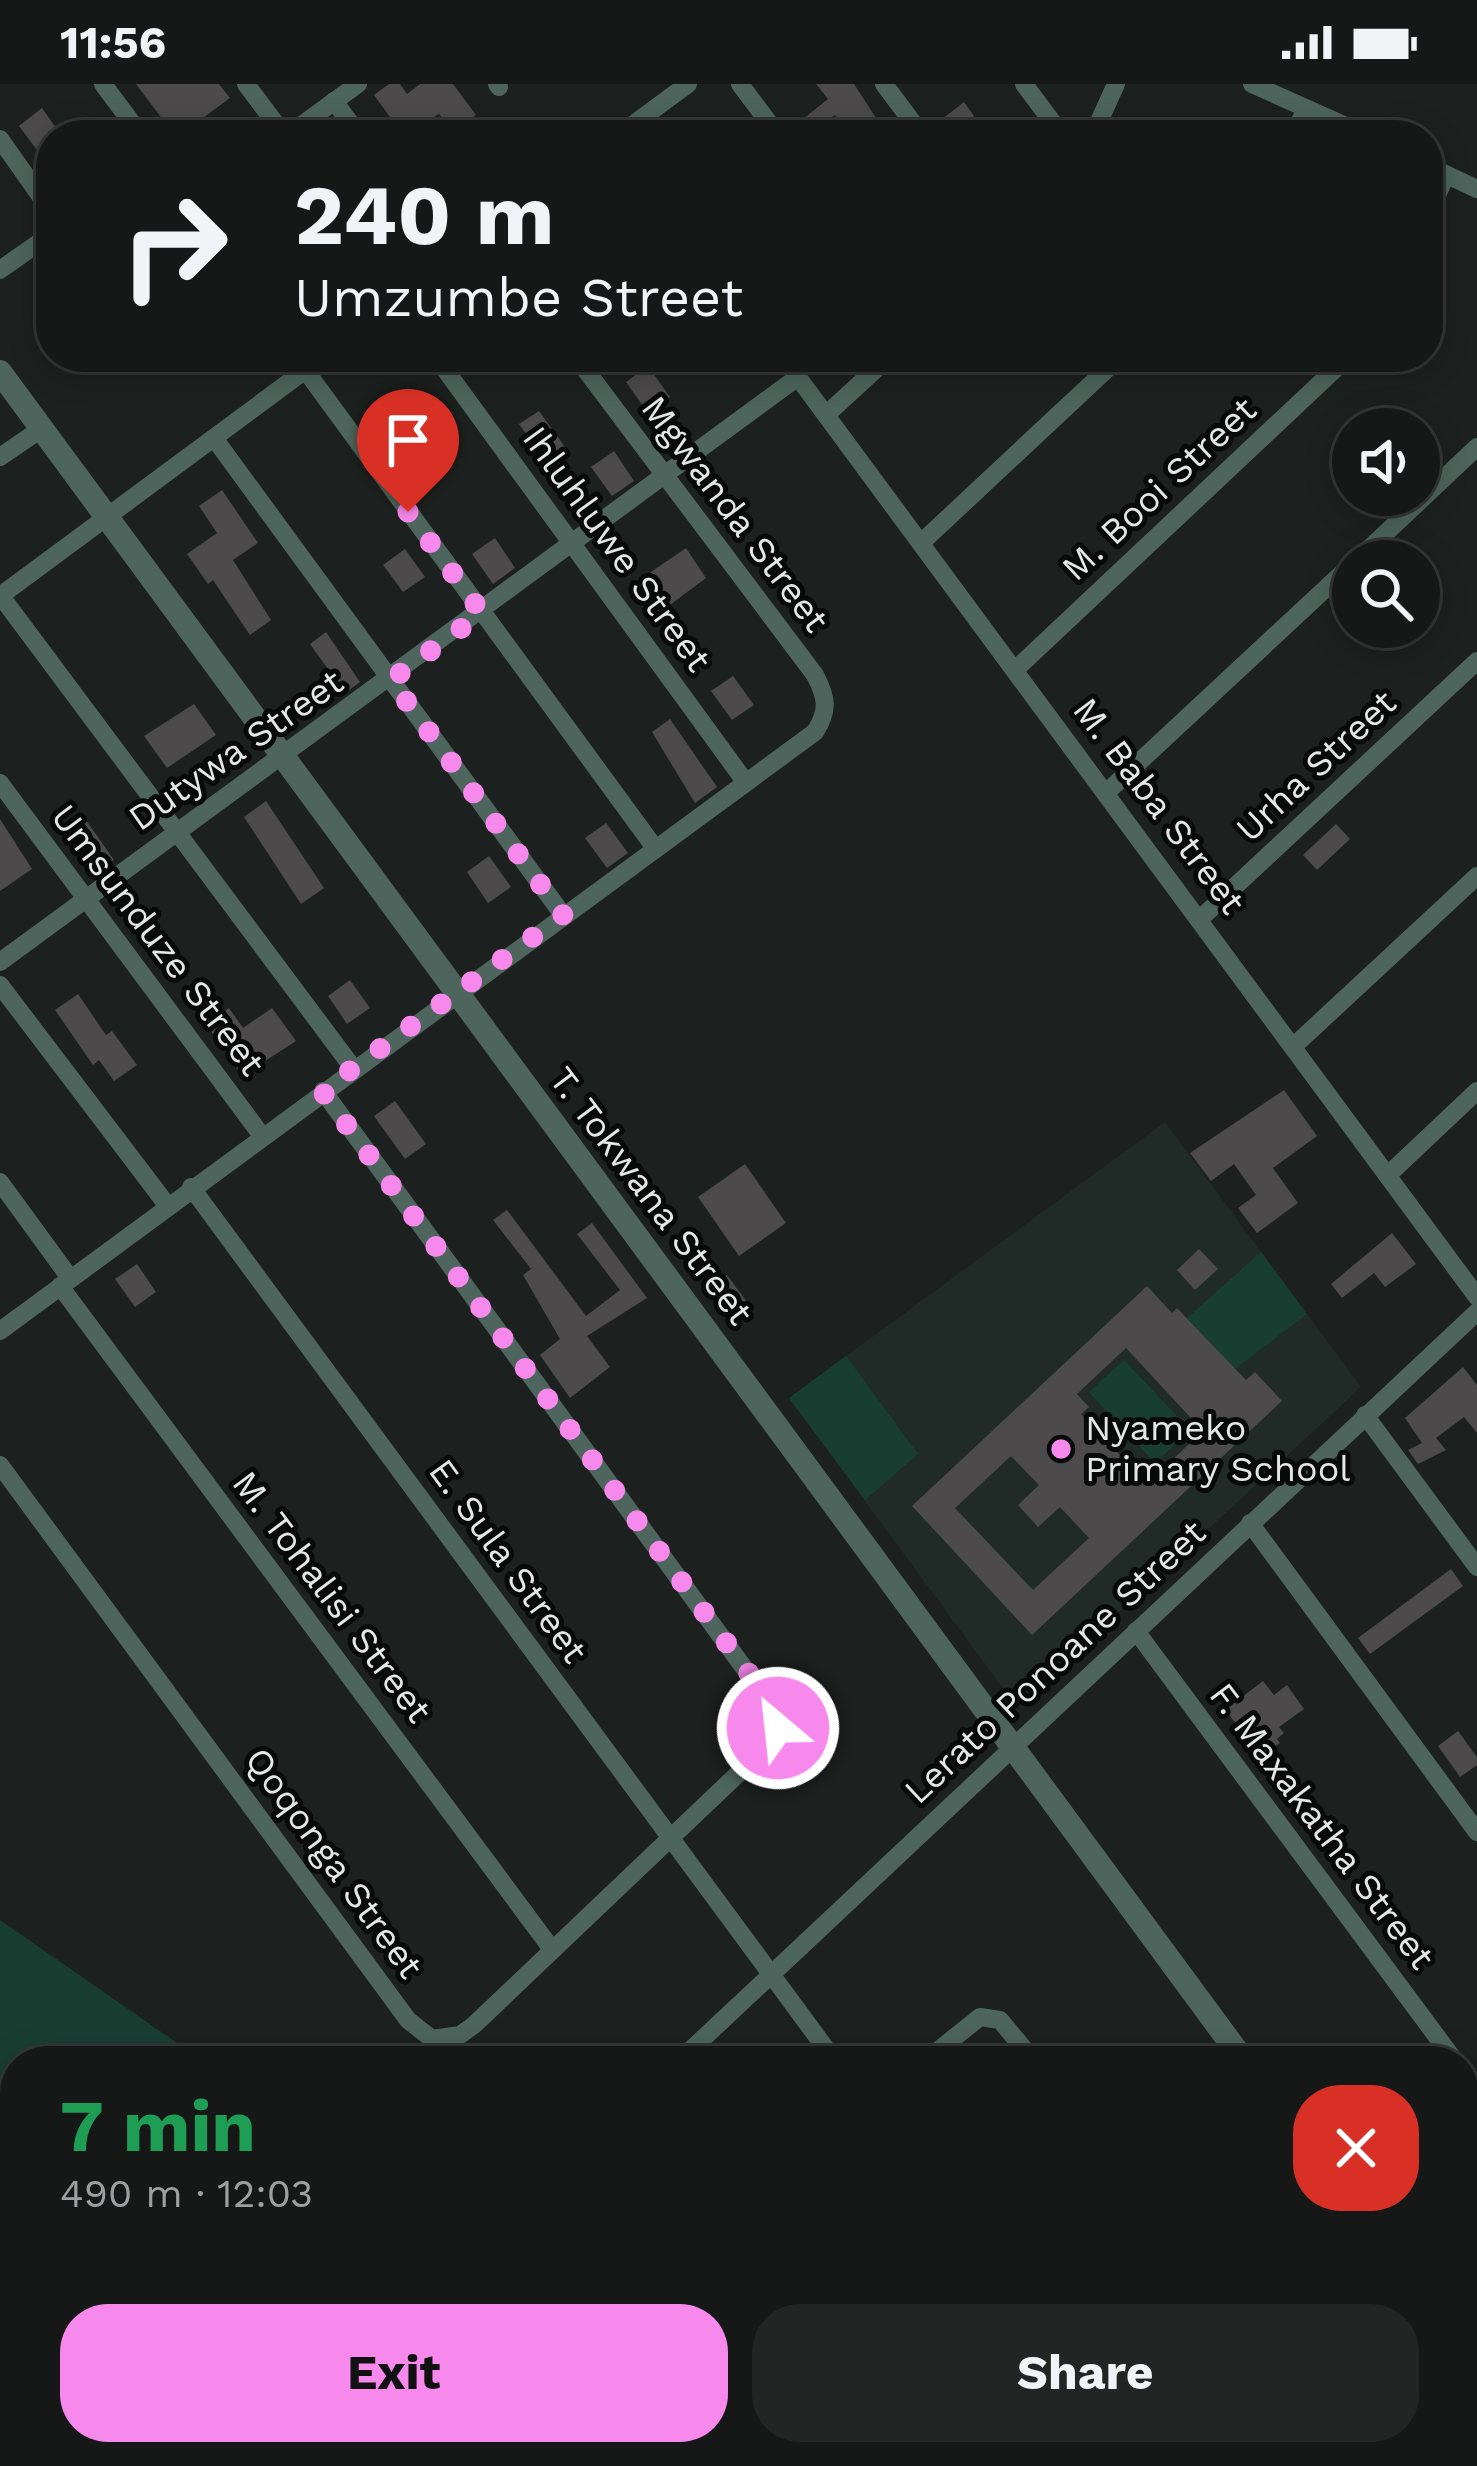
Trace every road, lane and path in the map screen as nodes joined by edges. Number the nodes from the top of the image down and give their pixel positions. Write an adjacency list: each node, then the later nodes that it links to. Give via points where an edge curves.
1 (104, 84): 12 (street)
2 (246, 84): 13 (street)
3 (358, 84): 10 (street)
4 (688, 84): 16 (street)
5 (740, 84): 17 (street)
6 (884, 84): 18 (street)
7 (1024, 84): 19 (street)
8 (1116, 84): 20 (street)
9 (1252, 84): 11 (street)
10 (334, 101): 14 (street); 15 (street)
11 (1306, 109): 21 (street); 22 (street)
12 (130, 120)
13 (274, 120)
14 (307, 120)
15 (348, 120)
16 (640, 120)
17 (767, 120)
18 (911, 120)
19 (1051, 120)
20 (1100, 120)
21 (1300, 120)
22 (1331, 120)
23 (0, 139): 26 (street)
24 (1443, 173): 25 (street)
25 (1477, 189)
26 (36, 190)
27 (36, 245): 28 (street)
28 (0, 271)
29 (0, 372): 40 (street, T. Tokwana Street)
30 (305, 372): 41 (street)
31 (307, 372): 51 (street)
32 (447, 372): 48 (street, Ihluhluwe Street)
33 (587, 372): 44 (street, Mgwanda Street)
34 (794, 372): 38 (street, M. Baba Street)
35 (873, 372): 39 (street)
36 (1104, 372): 47 (street)
37 (1332, 372): 53 (street, M. Booi Street)
38 (798, 377): 39 (street, M. Baba Street); 44 (street, Dutywa Street)
39 (827, 414): 47 (street, M. Baba Street)
40 (41, 428): 43 (street); 45 (street, T. Tokwana Street)
41 (214, 438): 45 (street); 54 (street)
42 (1477, 447): 46 (street)
43 (0, 457)
44 (665, 479): 48 (street, Dutywa Street); 56 (street, Mgwanda Street, via 815,675 827,706 815,732)
45 (106, 517): 50 (street); 55 (street, T. Tokwana Street)
46 (1378, 540)
47 (922, 542): 53 (street, M. Baba Street)
48 (572, 546): 51 (street, Dutywa Street); 56 (street, Ihluhluwe Street)
49 (1332, 582): 58 (street)
50 (0, 595): 59 (street)
51 (482, 613): 54 (street, Dutywa Street); 60 (street)
52 (1477, 661): 64 (street, Urha Street)
53 (1016, 669): 58 (street, M. Baba Street)
54 (391, 680): 55 (street, Dutywa Street); 63 (street)
55 (285, 758): 59 (street, Dutywa Street); 67 (street, T. Tokwana Street)
56 (744, 780): 60 (street)
57 (0, 783): 62 (street, Umsunduze Street)
58 (1107, 792): 64 (street, M. Baba Street)
59 (177, 831): 62 (street, Dutywa Street); 69 (street)
60 (655, 848): 63 (street)
61 (1477, 876): 68 (street)
62 (86, 898): 65 (street, Dutywa Street); 72 (street, Umsunduze Street)
63 (563, 915): 67 (street)
64 (1201, 918): 68 (street, M. Baba Street)
65 (0, 962)
66 (0, 986): 76 (street)
67 (458, 995): 69 (street); 86 (street, T. Tokwana Street)
68 (1295, 1045): 73 (street, M. Baba Street)
69 (353, 1068): 70 (street)
70 (322, 1091): 72 (street); 88 (street, Qoqonga Street, via 774,1708 773,1738)
71 (1477, 1091): 73 (street)
72 (262, 1136): 75 (street)
73 (1389, 1174): 78 (street, M. Baba Street)
74 (0, 1182): 77 (street, M. Tohalisi Street)
75 (191, 1187): 76 (street); 88 (street, E. Sula Street)
76 (167, 1205): 77 (street)
77 (65, 1282): 80 (street); 89 (street, M. Tohalisi Street)
78 (1477, 1297)
79 (1477, 1312): 81 (street, Lerato Ponoane Street)
80 (0, 1331)
81 (1365, 1415): 83 (street, Lerato Ponoane Street); 84 (street)
82 (0, 1465): 89 (street, Qoqonga Street, via 421,2032 432,2039 460,2035)
83 (1250, 1522): 85 (street, Lerato Ponoane Street); 87 (street)
84 (1477, 1567)
85 (1136, 1631): 86 (street, Lerato Ponoane Street); 96 (street, F. Maxakatha Street)
86 (1012, 1747): 90 (street, Lerato Ponoane Street); 95 (street, T. Tokwana Street)
87 (1477, 1832)
88 (672, 1838): 89 (street, Qoqonga Street); 90 (street, E. Sula Street)
89 (551, 1948)
90 (772, 1973): 91 (street, Lerato Ponoane Street); 92 (street, E. Sula Street)
91 (696, 2046)
92 (825, 2046)
93 (941, 2046): 94 (street, via 980,2017 1000,2020)
94 (1022, 2046)
95 (1233, 2046)
96 (1444, 2046)

